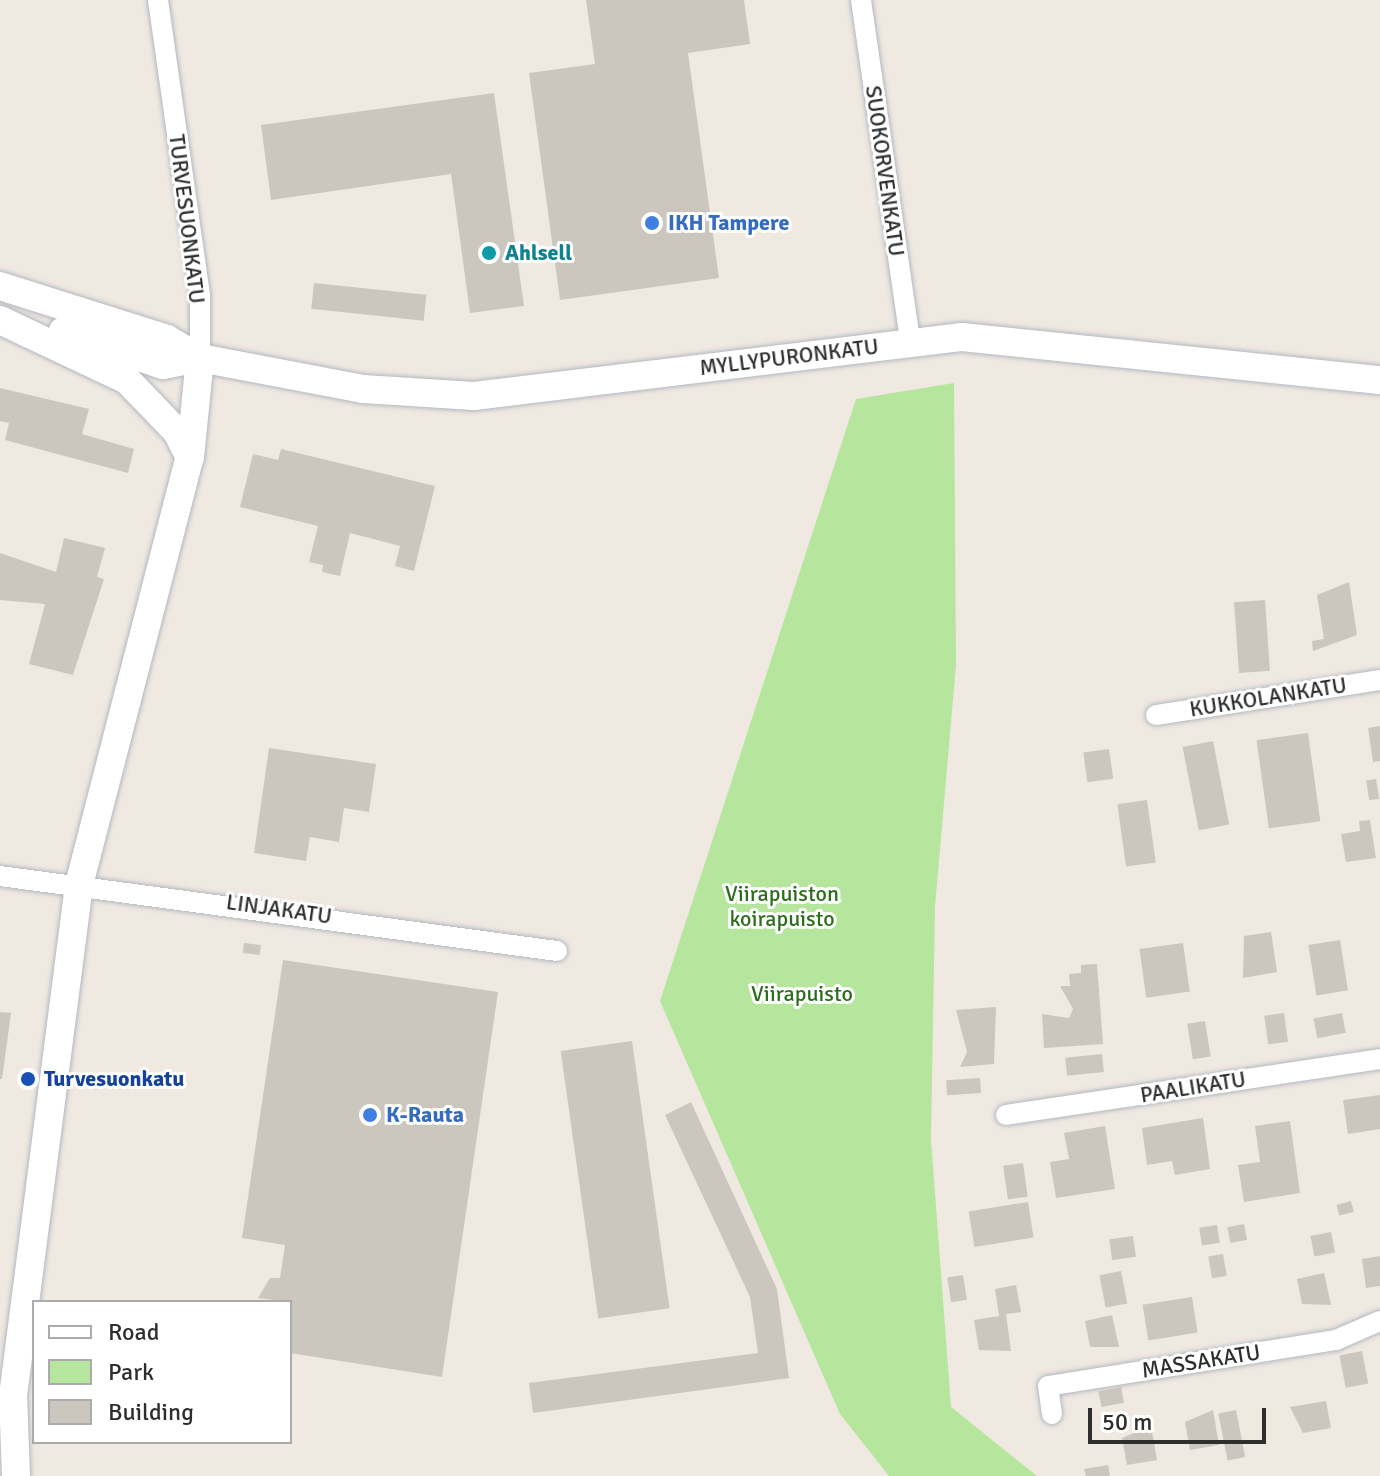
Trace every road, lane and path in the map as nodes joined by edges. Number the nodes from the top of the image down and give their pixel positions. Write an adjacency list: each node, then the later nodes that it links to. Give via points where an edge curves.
1 (158, 0): 7 (street, TURVESUONKATU, via 200,296)
2 (861, 0): 6 (street, SUOKORVENKATU)
3 (0, 286): 7 (main road, MYLLYPURONKATU, via 167,339)
4 (0, 310): 7 (main road, MYLLYPURONKATU, via 163,365)
5 (0, 320): 9 (main road, via 127,380 177,432)
6 (910, 341): 7 (main road, MYLLYPURONKATU, via 474,396 363,389); 8 (main road, MYLLYPURONKATU, via 1045,340)
7 (200, 358): 9 (main road, TURVESUONKATU)
8 (1380, 380)
9 (190, 457): 13 (main road, TURVESUONKATU)
10 (1380, 680): 11 (street, KUKKOLANKATU)
11 (1156, 715)
12 (0, 876): 13 (street, LINJAKATU)
13 (79, 885): 14 (street, LINJAKATU); 19 (main road, TURVESUONKATU, via 13,1396)
14 (557, 951)
15 (1380, 1059): 16 (street, PAALIKATU)
16 (1006, 1115)
17 (1380, 1321): 18 (street, MASSAKATU, via 1336,1340 1048,1386)
18 (1052, 1414)
19 (16, 1476)

